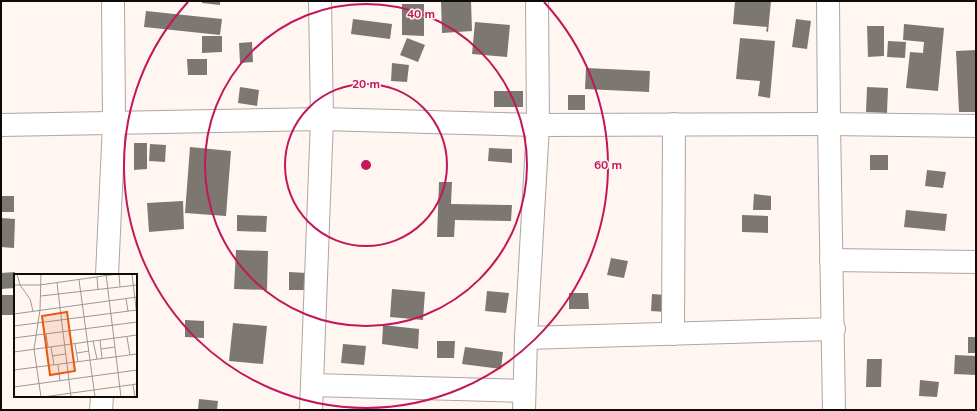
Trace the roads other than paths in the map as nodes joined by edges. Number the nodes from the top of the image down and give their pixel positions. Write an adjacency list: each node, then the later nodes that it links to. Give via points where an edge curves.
1 (113, 1): 6 (street)
2 (320, 1): 5 (street)
3 (537, 1): 10 (street)
4 (828, 1): 9 (street)
5 (322, 119): 6 (street); 10 (street); 18 (street)
6 (114, 123): 7 (street); 14 (street)
7 (1, 124)
8 (674, 124): 9 (street); 10 (street); 16 (street)
9 (829, 124): 11 (street); 12 (street)
10 (538, 125): 17 (street)
11 (976, 126)
12 (831, 260): 13 (street); 15 (street)
13 (976, 262)
14 (107, 274)
15 (834, 329): 16 (street); 23 (street)
16 (673, 334): 17 (street)
17 (526, 338): 20 (street)
18 (312, 386): 20 (street); 22 (street)
19 (102, 397): 21 (street)
20 (524, 400)
21 (102, 410)
22 (311, 410)
23 (834, 410)

